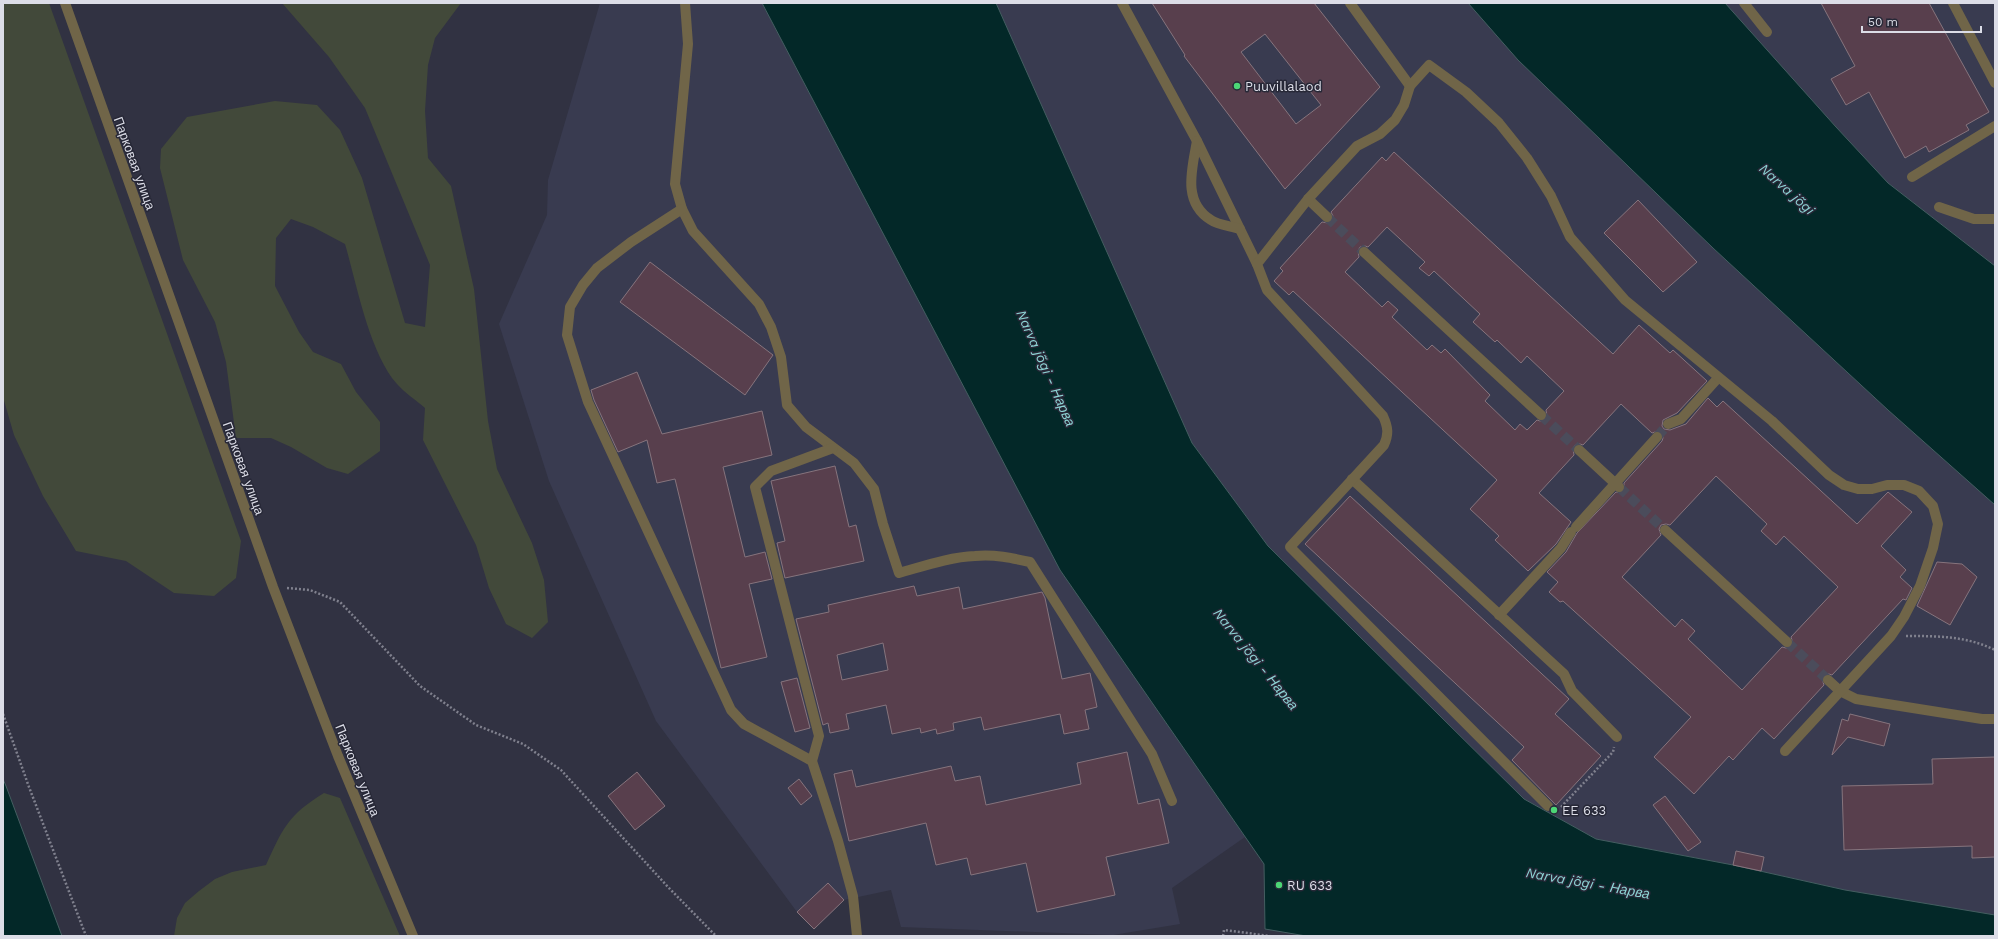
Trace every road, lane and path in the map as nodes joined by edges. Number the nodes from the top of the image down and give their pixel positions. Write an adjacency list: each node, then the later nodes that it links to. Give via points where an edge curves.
1 (65, 3): 30 (street, Парковая улица)
2 (685, 3): 15 (street, via 688,44 675,184)
3 (1122, 3): 11 (street)
4 (1350, 3): 9 (street)
5 (1744, 3): 7 (street)
6 (1953, 3): 8 (street)
7 (1767, 32)
8 (1995, 83)
9 (1410, 86): 13 (street, via 1404,105 1395,120 1380,134 1357,146); 21 (street, via 1429,65 1466,92 1499,123 1527,158 1547,190 1570,237 1625,300)
10 (1995, 126): 12 (street)
11 (1197, 141): 18 (street); 18 (street, via 1190,176 1190,192 1199,210 1212,221)
12 (1912, 177)
13 (1308, 199): 16 (street); 20 (street)
14 (1939, 207): 17 (street, via 1974,218)
15 (682, 209): 25 (street, via 693,231 759,304 771,327 781,357 787,405 806,427); 41 (street, via 597,268 570,307 567,335 588,402 731,710 744,724)
16 (1327, 217)
17 (1995, 219)
18 (1240, 229): 20 (street)
19 (1364, 252): 22 (street)
20 (1257, 264): 27 (street, via 1267,290 1383,416 1388,436 1384,445)
21 (1718, 378): 23 (street, via 1681,418); 32 (street, via 1772,421 1829,475 1844,485 1858,489 1904,485 1919,491 1933,506 1938,524 1933,548 1920,586)
22 (1541, 415)
23 (1668, 424)
24 (1657, 437): 28 (street)
25 (833, 448): 41 (street, via 771,471 755,488 819,736); 42 (street, via 854,463 874,489 882,524 899,573 934,563 974,556 1004,556 1030,562 1152,754)
26 (1579, 450): 28 (street)
27 (1352, 480): 31 (street); 43 (street, via 1290,547)
28 (1617, 485): 31 (street, via 1573,529 1562,548)
29 (1665, 530): 33 (street)
30 (273, 587): 45 (street, Парковая улица, via 338,756); 46 (path, via 310,590 340,602 420,686 476,724 523,744 561,770)
31 (1499, 614): 39 (street, via 1564,674 1572,691)
32 (1891, 636): 34 (path, via 1958,638 1979,642); 36 (street)
33 (1786, 642)
34 (1995, 650)
35 (1828, 680): 36 (street)
36 (1840, 691): 38 (street, via 1856,699); 40 (street)
37 (3, 714): 44 (path)
38 (1995, 719)
39 (1617, 737): 43 (path, via 1613,752 1559,808)
40 (1785, 751)
41 (812, 761): 47 (street, via 853,896)
42 (1172, 801)
43 (1548, 806)
44 (86, 936)
45 (413, 936)
46 (716, 936)
47 (857, 936)
48 (1223, 936): 49 (path, via 1224,930)
49 (1270, 936)

